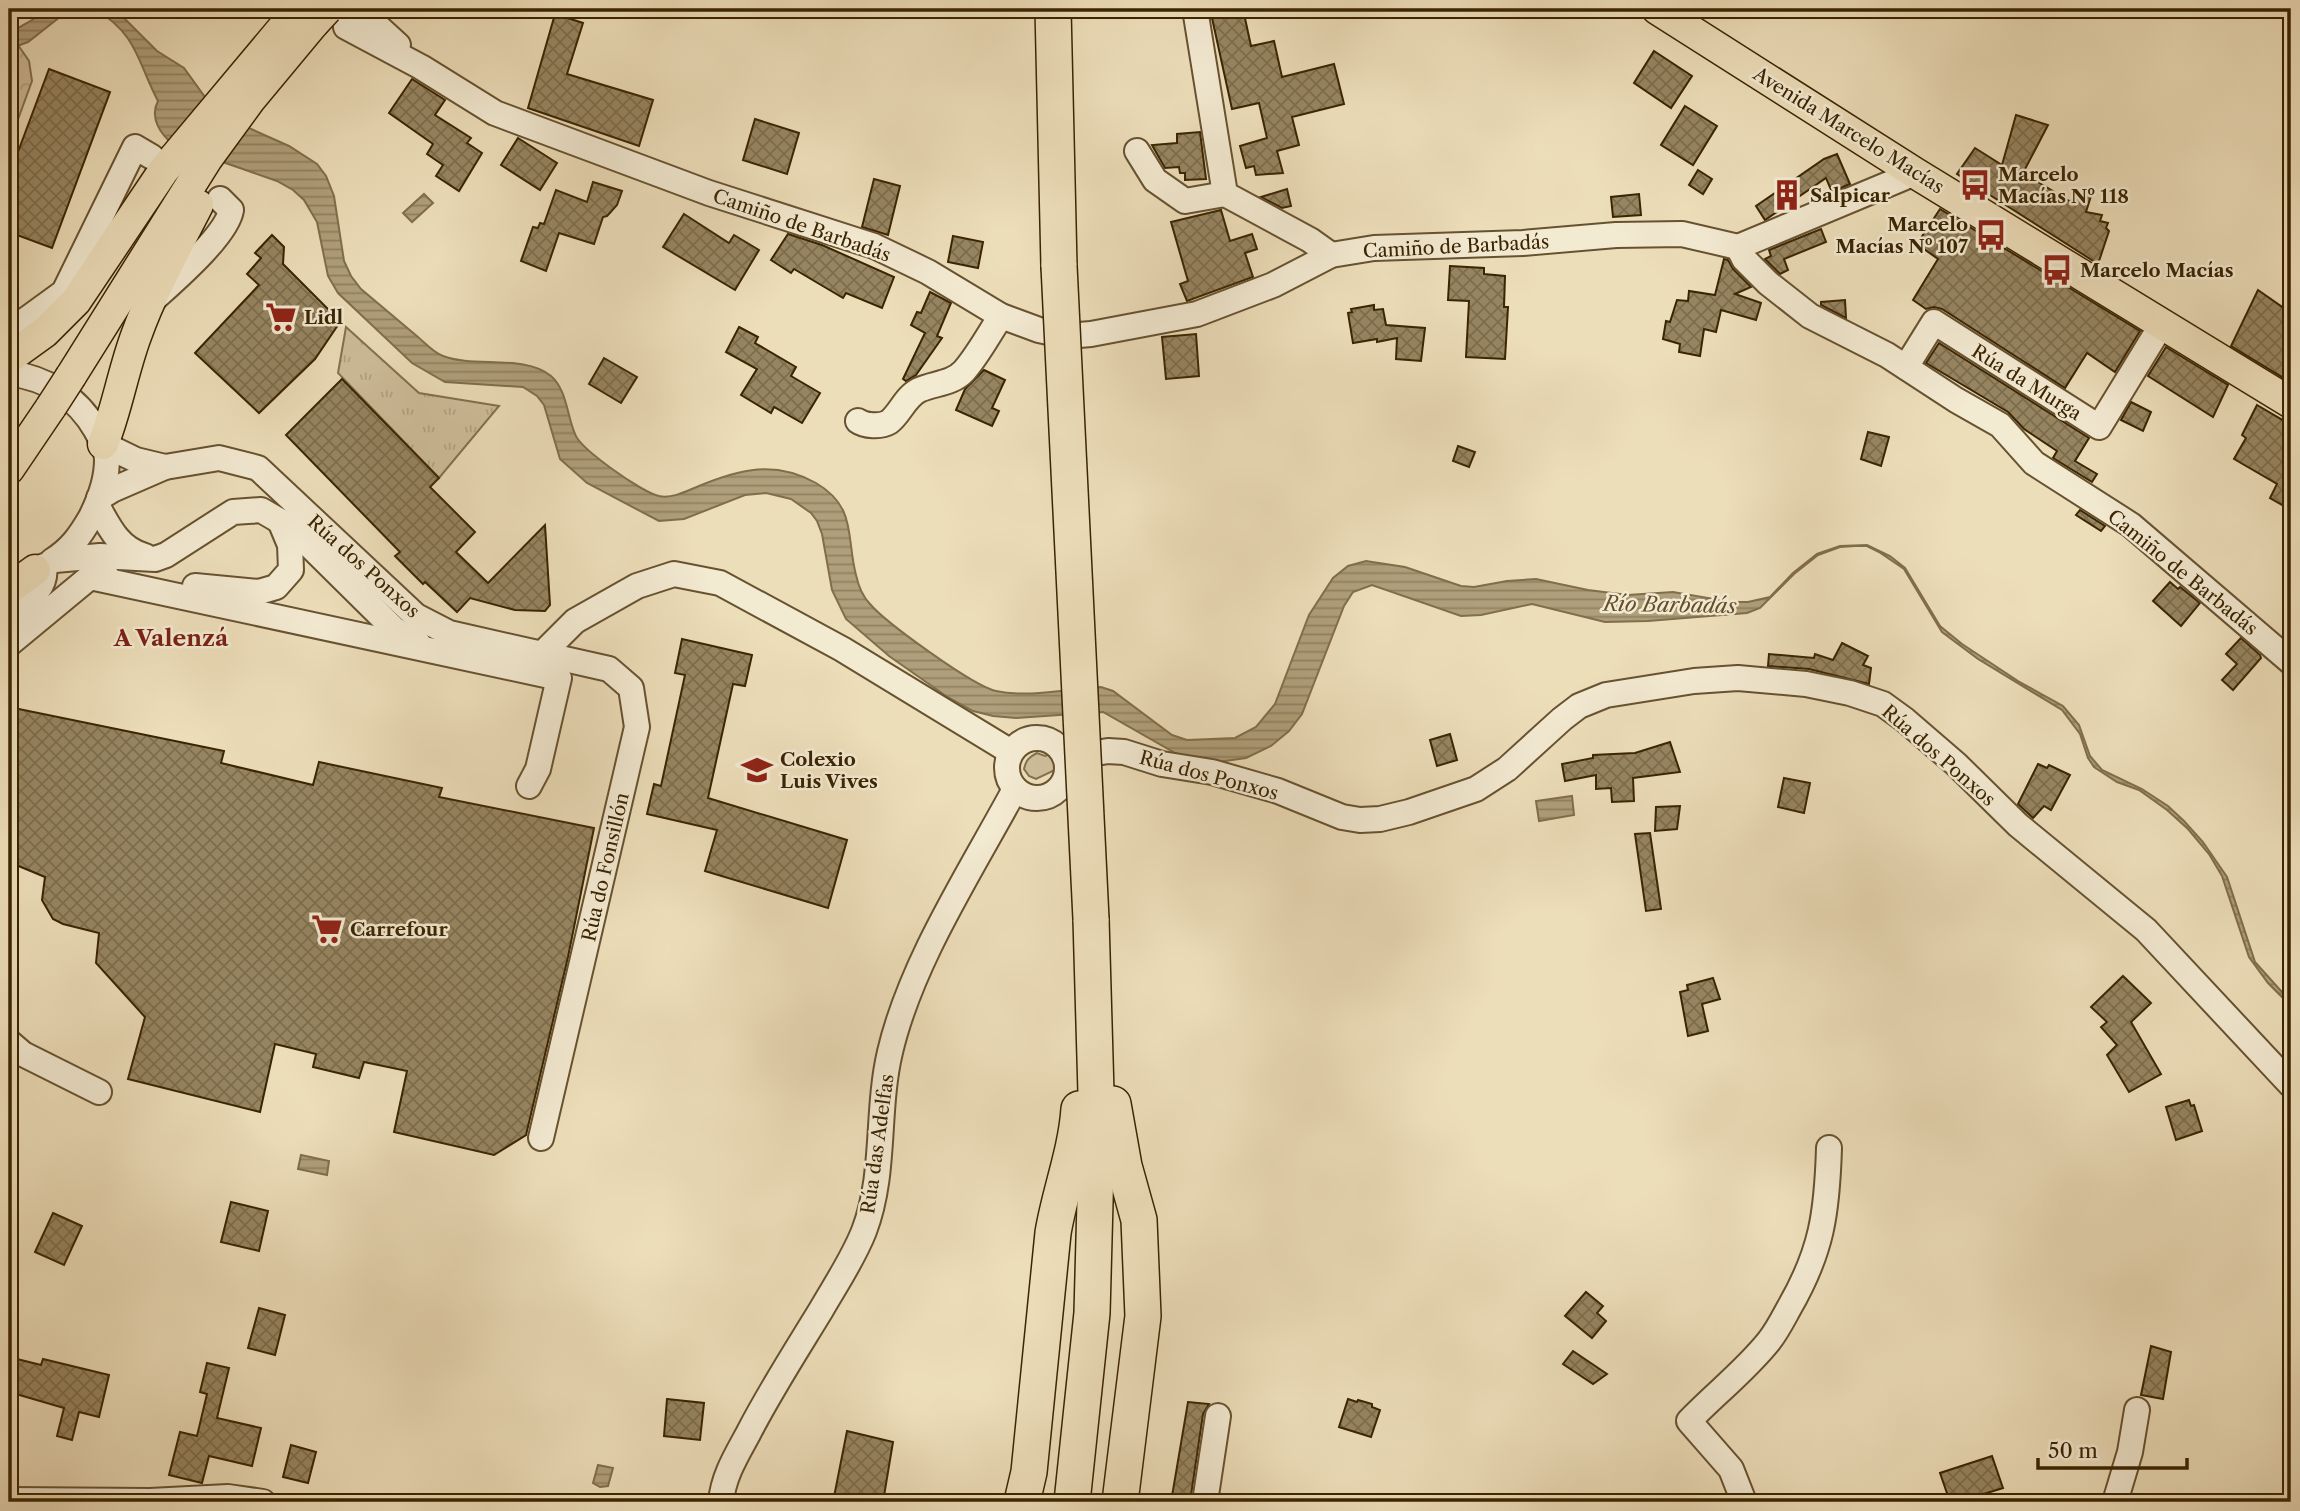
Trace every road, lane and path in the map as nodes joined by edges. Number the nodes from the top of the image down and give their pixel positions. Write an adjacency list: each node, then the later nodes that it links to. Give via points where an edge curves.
1 (1053, 9): 7 (highway)
2 (1077, 9): 7 (highway)
3 (1195, 9): 12 (street)
4 (1657, 9): 11 (main road, Avenida Marcelo Macías)
5 (354, 16): 6 (street, Camiño de Barbadás); 6 (street, Camiño de Barbadás); 8 (main road); 16 (main road, via 282,29 164,170)
6 (421, 67): 18 (street, Camiño de Barbadás, via 495,113 709,193 874,246)
7 (1054, 83): 44 (highway, bridge)
8 (250, 100): 17 (main road, via 246,131 202,196); 28 (main road, bridge, via 206,159)
9 (1137, 151): 12 (street, via 1155,180 1185,201)
10 (143, 152): 16 (street)
11 (1915, 173): 14 (street); 19 (main road, Avenida Marcelo Macías)
12 (1224, 194): 15 (street)
13 (220, 199): 17 (street, via 231,210 229,220)
14 (1738, 247): 15 (street, Camiño de Barbadás, via 1682,234 1642,234 1374,248); 22 (street, Camiño de Barbadás, via 1768,283 1810,316)
15 (1331, 255): 18 (street, Camiño de Barbadás, via 1273,285 1197,314 1067,336)
16 (70, 296): 20 (street); 21 (main road, via 45,332)
17 (150, 303): 26 (main road)
18 (1001, 316): 25 (street, via 962,373 918,391 890,421 880,425)
19 (2162, 324): 22 (street, Rúa da Murga, via 2099,427 1934,323); 24 (main road, Avenida Marcelo Macías)
20 (9, 332)
21 (9, 358)
22 (1906, 367): 39 (street, Camiño de Barbadás, via 2000,425 2035,463 2130,525)
23 (9, 373): 26 (street, via 29,376 70,398 84,411)
24 (2291, 403)
25 (858, 421)
26 (103, 444): 27 (street, Rúa dos Ponxos, via 136,460); 29 (street, via 106,480)
27 (165, 467): 29 (street, Rúa dos Ponxos, via 112,490); 38 (street, Rúa dos Ponxos, via 219,458 258,468 416,617 449,633)
28 (9, 469)
29 (98, 502): 31 (street, via 121,543); 32 (street, via 70,548)
30 (279, 521): 31 (street, via 261,510 233,512); 33 (street, via 290,545 291,570 276,587 259,592 103,574); 37 (street, via 394,629)
31 (155, 559): 32 (street, via 100,556)
32 (36, 568): 34 (main road); 35 (street, via 45,574 38,591)
33 (90, 577): 36 (street); 37 (street)
34 (9, 589)
35 (9, 616)
36 (9, 644)
37 (434, 652): 42 (street, via 559,678 538,769)
38 (544, 652): 40 (street, via 575,621 643,583 674,574 720,583 842,649); 48 (street, Rúa do Fonsillón, via 609,669 631,688 637,727)
39 (2291, 662)
40 (1011, 752): 41 (street, via 1036,737 1054,743); 43 (street, via 1007,775)
41 (1066, 758): 43 (street, via 1065,778 1053,794 1033,798); 46 (street, Rúa dos Ponxos, via 1124,752 1278,791 1342,817 1380,819 1476,789 1507,769 1579,706 1606,695 1738,678 1850,693 1883,704 1905,720 2018,825 2146,930)
42 (529, 786)
43 (1015, 789): 52 (street, Rúa das Adelfas, via 925,956 900,1016 889,1054 876,1177 864,1230 762,1406)
44 (1093, 988): 55 (highway, via 1077,1133 1053,1233); 56 (highway, via 1097,1128 1093,1313); 57 (highway, via 1124,1166 1139,1220 1143,1316)
45 (9, 1042): 47 (street, via 23,1054)
46 (2291, 1085)
47 (99, 1092)
48 (541, 1138)
49 (1829, 1149): 59 (street, via 1823,1230 1797,1295 1770,1339 1689,1421 1731,1469)
50 (2137, 1409): 60 (street)
51 (1218, 1416): 58 (street)
52 (718, 1498)
53 (9, 1500): 54 (street, via 228,1497)
54 (263, 1502)
55 (1022, 1502)
56 (1072, 1502)
57 (1120, 1502)
58 (1205, 1502)
59 (1744, 1502)
60 (2115, 1502)

